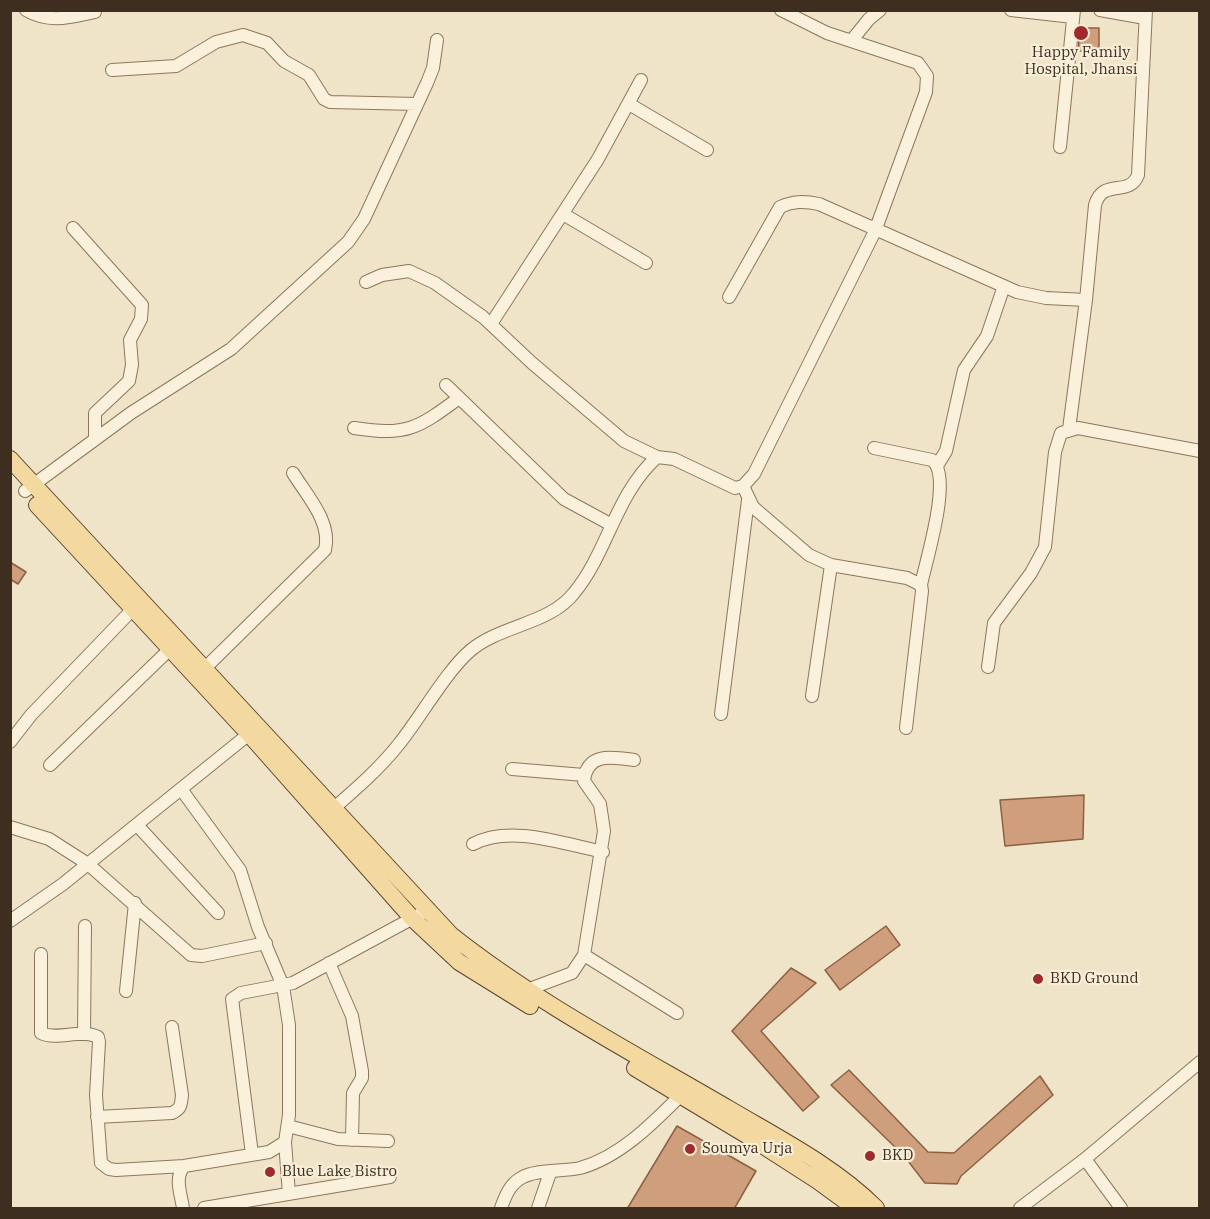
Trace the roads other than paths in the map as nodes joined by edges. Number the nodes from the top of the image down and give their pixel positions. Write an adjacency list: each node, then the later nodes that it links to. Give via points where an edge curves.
1 (26, 10): 6 (street, via 47,19)
2 (781, 10): 10 (street, via 827,33)
3 (880, 10): 10 (street)
4 (1011, 10): 7 (street)
5 (1100, 10): 8 (street)
6 (95, 12)
7 (1073, 14): 15 (street)
8 (1146, 14): 24 (street, via 1138,175 1128,186 1103,190 1097,195)
9 (437, 40): 13 (street, via 433,68)
10 (852, 40): 19 (street, via 918,63 927,76 926,92)
11 (112, 70): 13 (street, via 176,66 216,42 243,36 267,43 284,61 309,75 330,102)
12 (641, 80): 14 (street)
13 (417, 104): 30 (street, via 364,219 348,242 231,349)
14 (629, 104): 16 (street); 17 (street)
15 (1060, 147)
16 (707, 150)
17 (563, 214): 20 (street); 25 (street)
18 (73, 228): 30 (street, via 142,305 141,320 130,340 129,381 95,413)
19 (875, 231): 22 (street); 23 (street, via 807,202 780,207); 38 (street, via 754,474)
20 (646, 263)
21 (366, 282): 25 (street, via 409,271 435,283)
22 (1004, 286): 24 (street, via 1035,296); 35 (street, via 987,336 964,370 946,451)
23 (729, 297)
24 (1086, 300): 29 (street)
25 (491, 324): 33 (street, via 624,441)
26 (446, 385): 27 (street)
27 (459, 398): 28 (street, via 409,430); 41 (street, via 564,499)
28 (354, 428)
29 (1069, 429): 32 (street); 46 (street, via 1058,439 1055,452 1045,547 1032,573 994,623)
30 (95, 439): 39 (street)
31 (874, 447): 35 (street)
32 (1200, 451)
33 (657, 457): 38 (street, via 674,459 728,486); 41 (street, via 642,472)
34 (10, 459): 39 (main road)
35 (938, 464): 43 (street, via 939,500)
36 (293, 473): 47 (street, via 324,524 325,550)
37 (10, 475): 39 (main road)
38 (742, 486): 40 (street)
39 (29, 488): 44 (main road); 47 (main road)
40 (748, 500): 42 (street, via 809,555); 49 (street)
41 (610, 524): 58 (street, via 590,571 573,594 552,610 471,650 399,745)
42 (831, 565): 43 (street, via 907,578); 48 (street)
43 (921, 585): 50 (street)
44 (134, 609): 45 (main road); 52 (street, via 31,715)
45 (170, 649): 47 (main road); 54 (street)
46 (988, 667)
47 (200, 672): 51 (main road); 58 (main road)
48 (812, 696)
49 (721, 714)
50 (906, 728)
51 (249, 735): 57 (street); 66 (main road)
52 (10, 742)
53 (634, 760): 56 (street, via 602,757 593,760)
54 (50, 765)
55 (512, 769): 56 (street)
56 (584, 775): 62 (street, via 604,819)
57 (181, 789): 59 (street); 69 (street, via 240,870)
58 (334, 808): 66 (main road)
59 (137, 825): 63 (street); 65 (street)
60 (10, 827): 63 (street, via 49,839)
61 (473, 844): 62 (street, via 486,837 505,836)
62 (603, 852): 71 (street)
63 (88, 864): 64 (street); 67 (street)
64 (135, 903): 69 (street, via 191,955); 74 (street)
65 (218, 913)
66 (419, 914): 72 (street); 75 (main road); 80 (main road, via 459,962 486,981)
67 (10, 921)
68 (85, 926): 78 (street)
69 (266, 943): 73 (street)
70 (41, 954): 78 (street, via 41,1033)
71 (584, 955): 75 (street, via 572,973); 76 (street)
72 (329, 963): 73 (street); 83 (street, via 352,1016 362,1071 353,1093)
73 (283, 986): 82 (street, via 289,1025); 86 (street, via 241,993 232,999)
74 (126, 991)
75 (524, 991): 98 (main road, via 803,1152)
76 (677, 1013)
77 (172, 1027): 81 (street, via 182,1095 178,1110)
78 (84, 1034): 81 (street, via 95,1035 99,1042)
79 (1200, 1062): 87 (street)
80 (681, 1095): 89 (street, via 639,1135 605,1157 578,1168); 97 (main road, via 818,1181)
81 (97, 1117): 88 (street, via 99,1158 104,1167 116,1170)
82 (288, 1126): 83 (street); 85 (street)
83 (352, 1140): 84 (street)
84 (388, 1141)
85 (285, 1142): 86 (street, via 269,1152); 91 (street)
86 (252, 1154): 88 (street)
87 (1085, 1159): 92 (street); 99 (street)
88 (184, 1166): 93 (street, via 178,1181)
89 (550, 1173): 95 (street, via 526,1175 514,1183); 96 (street)
90 (390, 1177): 91 (street)
91 (289, 1194): 94 (street)
92 (1026, 1206)
93 (183, 1209)
94 (204, 1209)
95 (501, 1209)
96 (538, 1209)
97 (855, 1209)
98 (876, 1209)
99 (1121, 1209)

